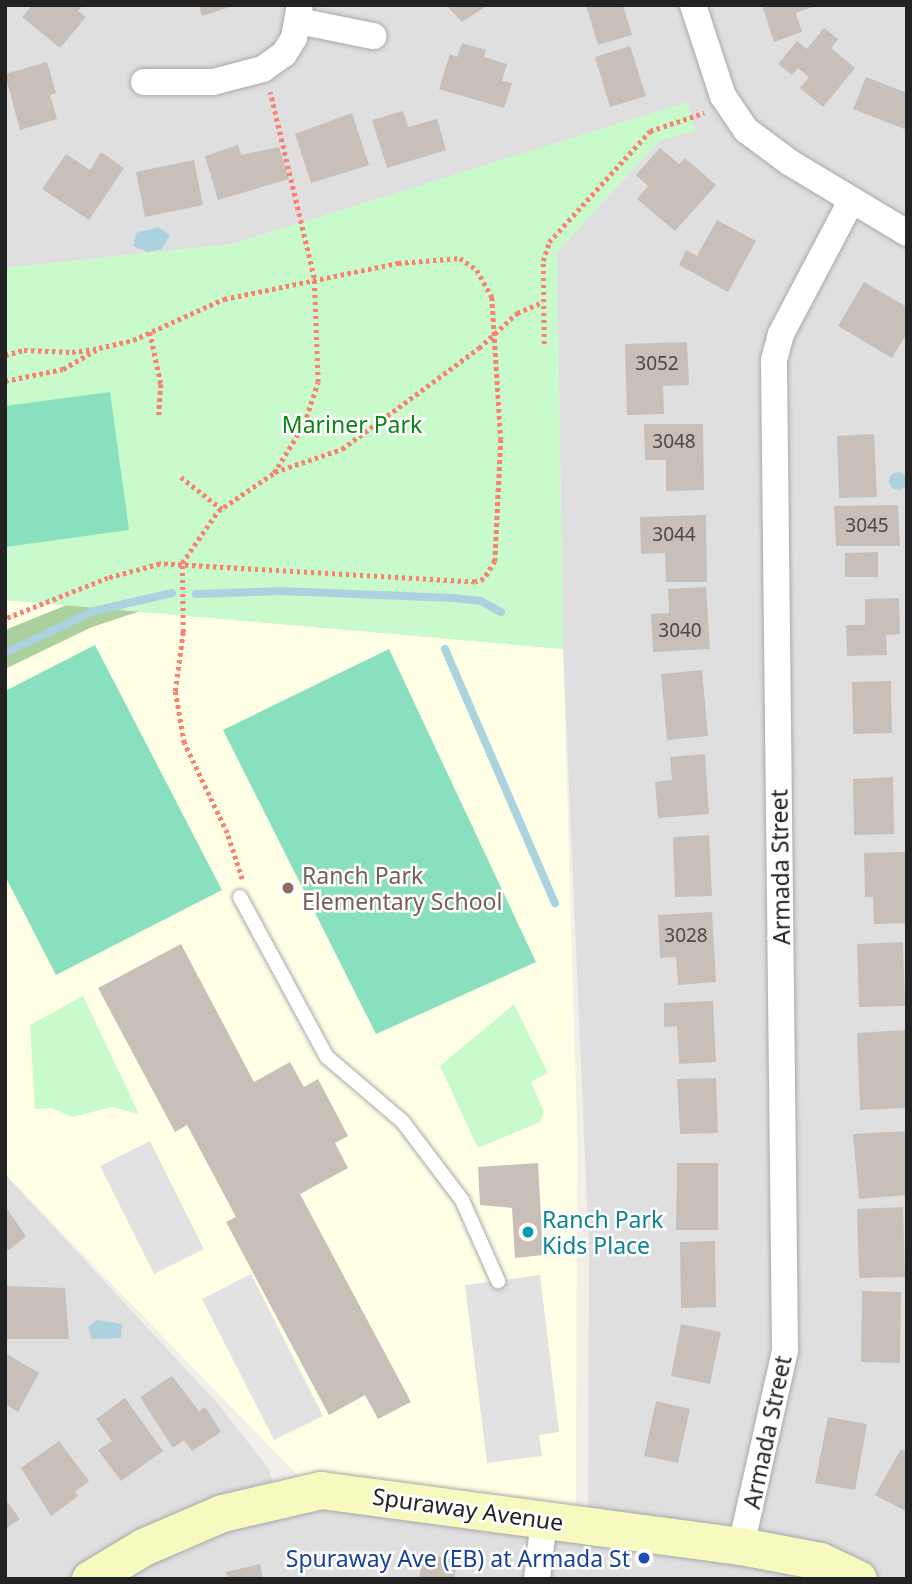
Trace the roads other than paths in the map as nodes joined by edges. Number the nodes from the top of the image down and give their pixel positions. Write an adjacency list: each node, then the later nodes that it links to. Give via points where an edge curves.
1 (693, 5): 5 (street, via 716,80 736,118 758,141)
2 (300, 13): 3 (street); 4 (street, via 284,54 264,69 213,82)
3 (373, 36)
4 (144, 82)
5 (851, 201): 6 (street); 10 (street, Armada Street, via 780,334 774,360 785,1350)
6 (907, 233)
7 (240, 897): 8 (lane, via 327,1057 403,1122 462,1200)
8 (498, 1281)
9 (544, 1520): 10 (street, Spuraway Avenue); 11 (street, Spuraway Avenue, via 321,1490 222,1513); 12 (street)
10 (741, 1546): 13 (street, Spuraway Avenue, via 820,1562)
11 (105, 1575)
12 (537, 1579)
13 (858, 1579)

